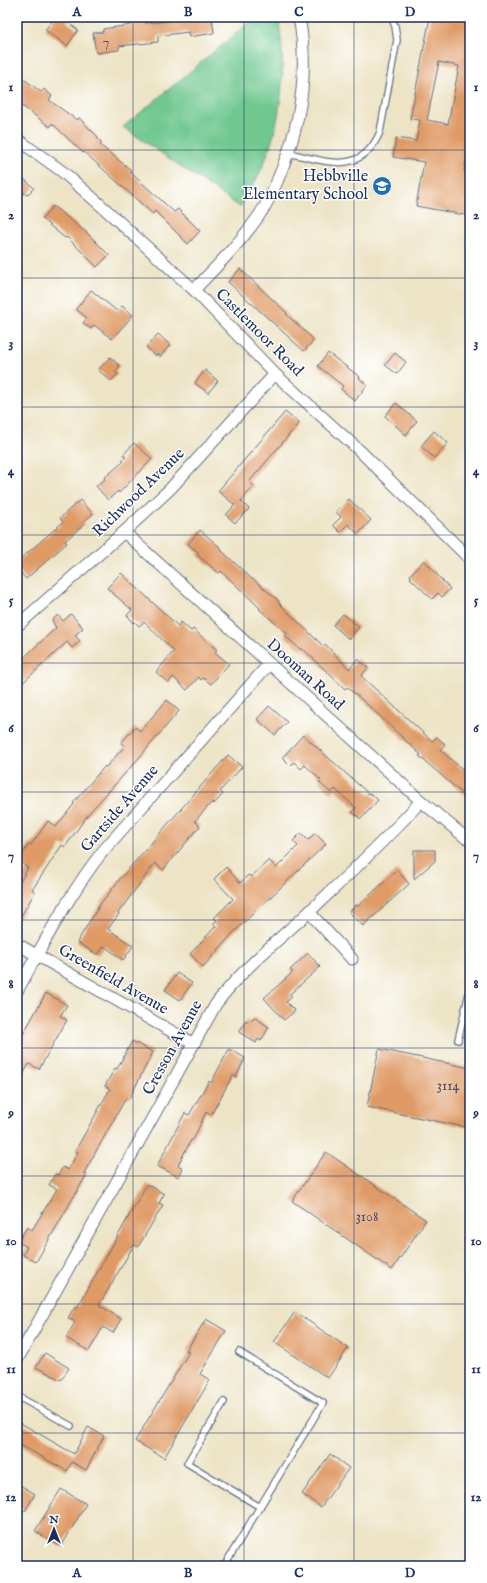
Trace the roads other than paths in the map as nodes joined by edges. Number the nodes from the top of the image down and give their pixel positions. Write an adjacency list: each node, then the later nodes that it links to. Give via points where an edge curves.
1 (299, 17): 4 (street, via 304,60 302,87 299,118)
2 (392, 17): 4 (lane, via 397,40 380,132 375,144 367,154 344,163)
3 (17, 139): 5 (street, Castlemoor Road, via 63,172)
4 (288, 153): 5 (street, via 275,187 258,216 234,247)
5 (194, 290): 6 (street, Castlemoor Road)
6 (275, 374): 7 (street, Richwood Avenue, via 170,489); 8 (street, Castlemoor Road, via 360,451)
7 (124, 532): 9 (street, Richwood Avenue); 10 (street, Dooman Road)
8 (470, 559)
9 (17, 626)
10 (269, 664): 11 (street, Dooman Road); 15 (street, Gartside Avenue, via 103,851 66,902)
11 (422, 801): 12 (street, Dooman Road); 13 (street, Cresson Avenue)
12 (466, 838)
13 (309, 912): 16 (street); 20 (street, Cresson Avenue, via 230,986 216,1004)
14 (17, 944): 15 (street, Greenfield Avenue)
15 (37, 955): 18 (street, Gartside Avenue); 20 (street, Greenfield Avenue)
16 (352, 960)
17 (470, 989): 19 (lane)
18 (17, 991)
19 (458, 1040)
20 (194, 1044): 22 (street, Cresson Avenue)
21 (239, 1352): 26 (lane, via 324,1403)
22 (17, 1360)
23 (17, 1396): 25 (lane)
24 (224, 1402): 26 (lane, via 187,1463)
25 (71, 1426)
26 (260, 1507): 27 (lane)
27 (224, 1566)

